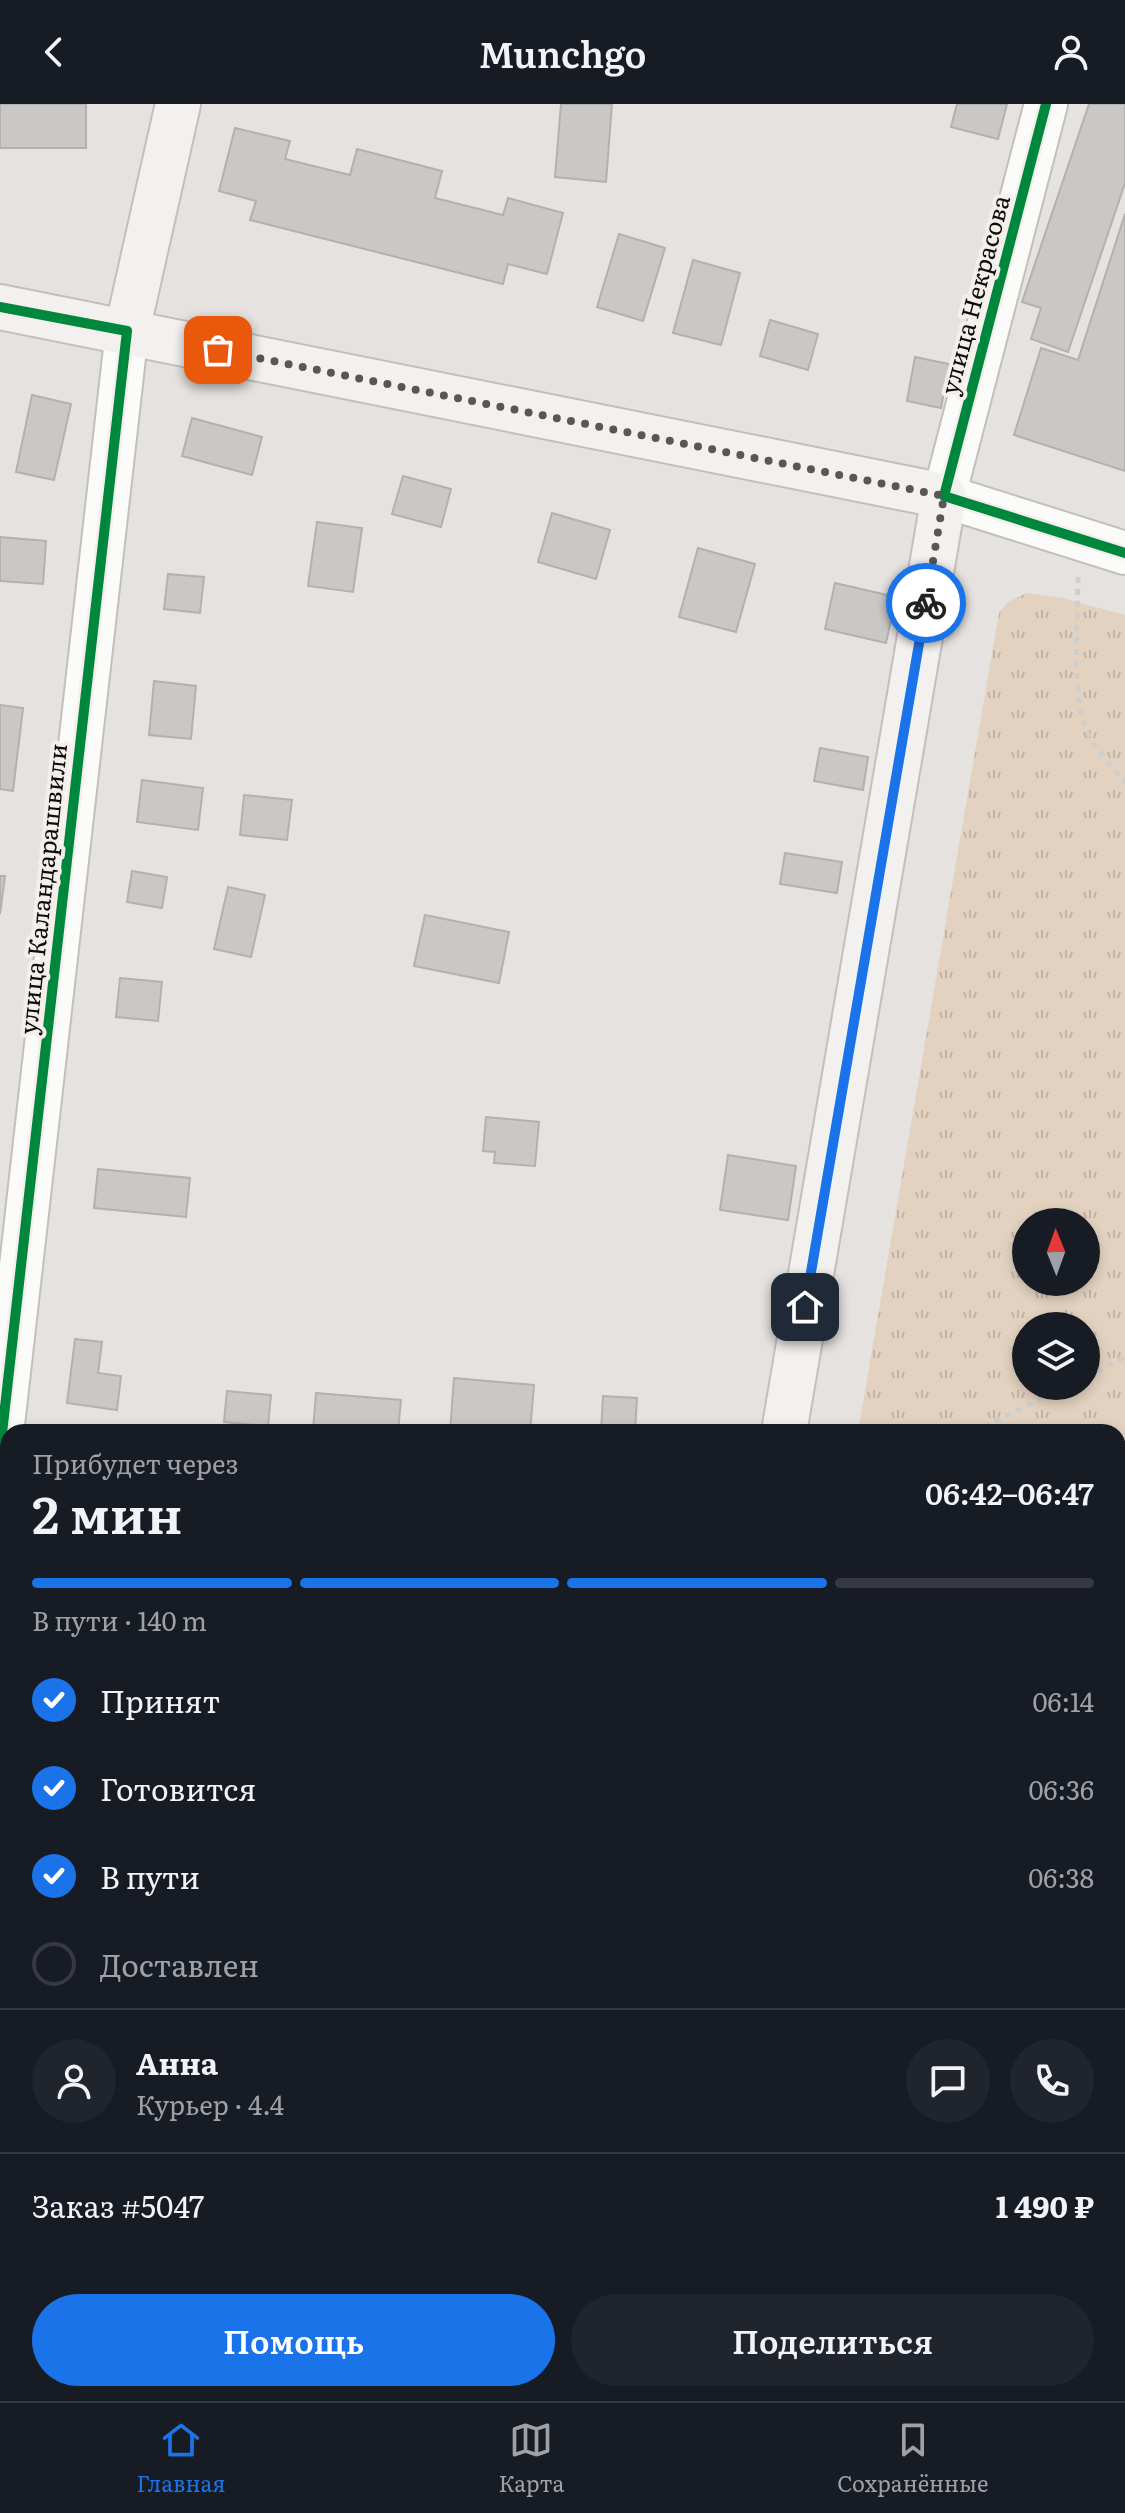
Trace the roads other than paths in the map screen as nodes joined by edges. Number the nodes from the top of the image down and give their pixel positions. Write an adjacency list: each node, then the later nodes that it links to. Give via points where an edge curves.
1 (178, 104): 4 (main road, улица Каландарашвили)
2 (1046, 104): 5 (street, улица Некрасова)
3 (0, 307): 4 (main road)
4 (127, 331): 5 (main road); 7 (street, улица Каландарашвили)
5 (944, 496): 6 (street); 8 (main road, улица Некрасова)
6 (1125, 553)
7 (3, 1424)
8 (785, 1424)

